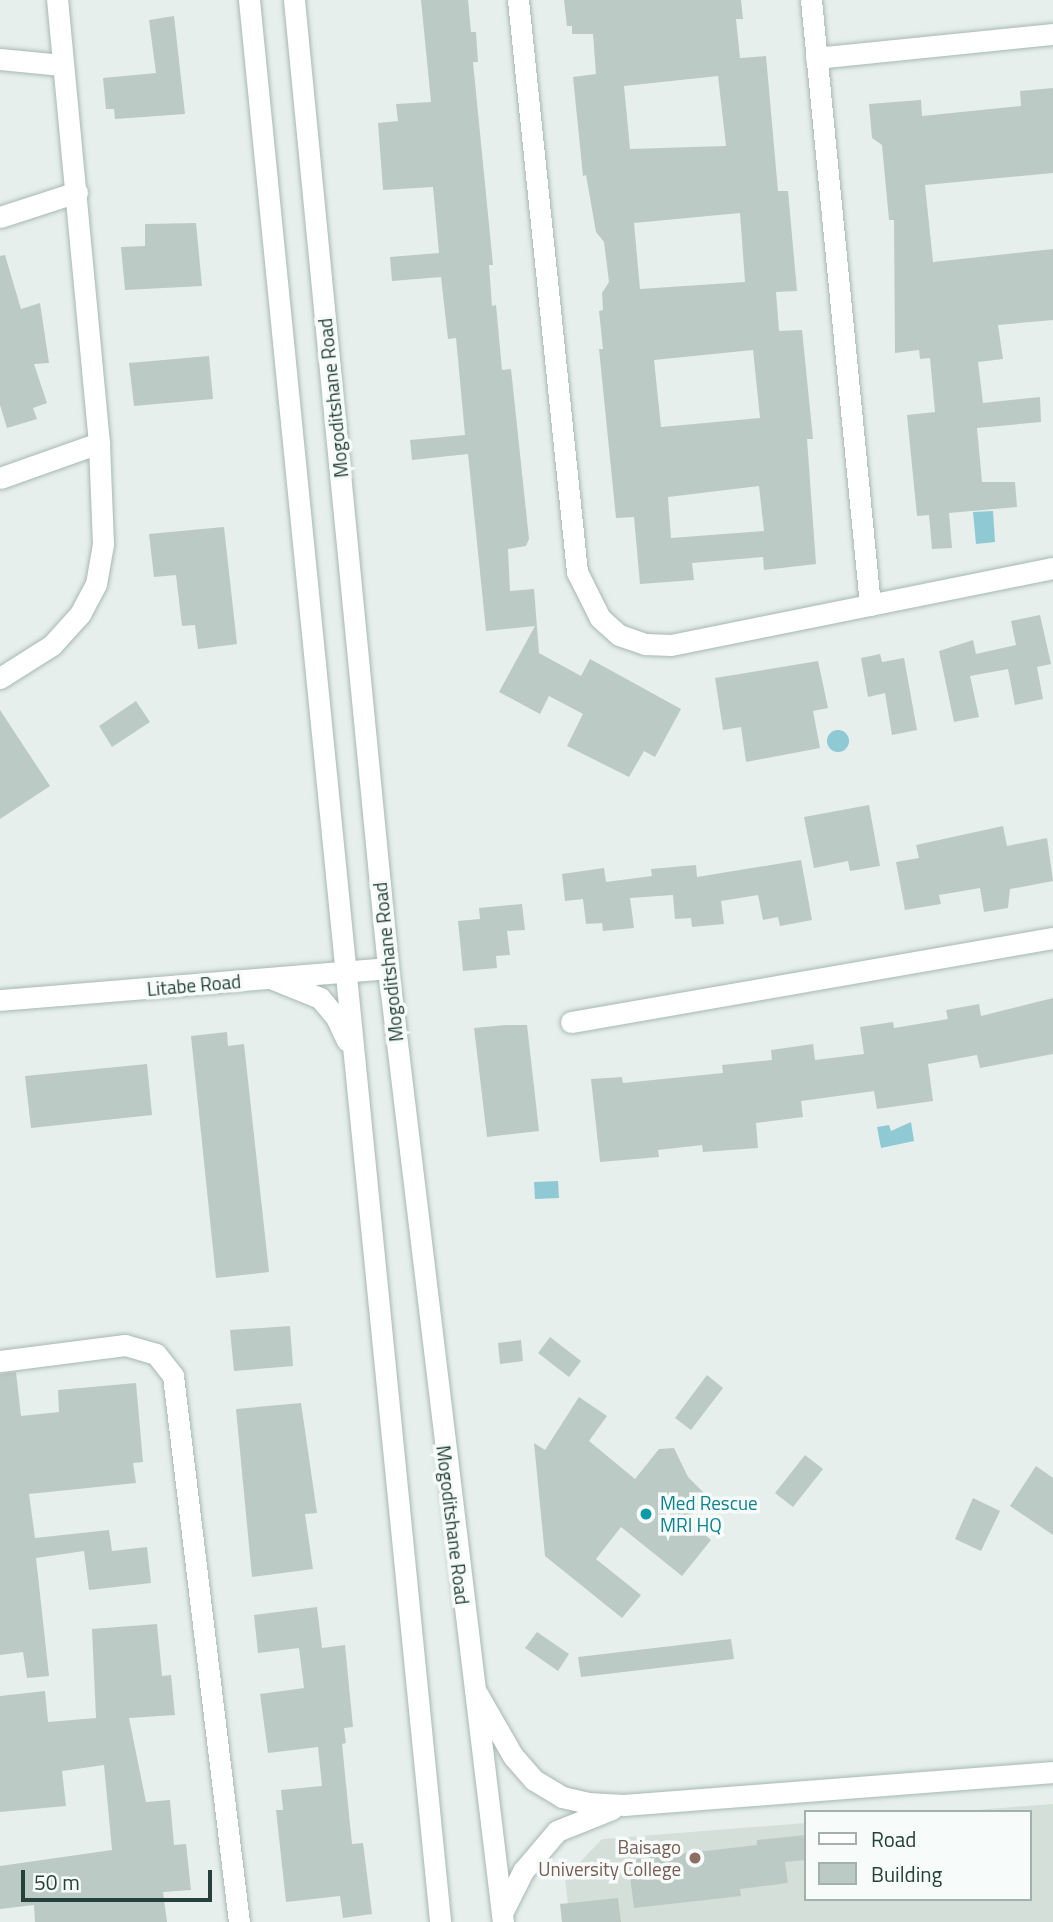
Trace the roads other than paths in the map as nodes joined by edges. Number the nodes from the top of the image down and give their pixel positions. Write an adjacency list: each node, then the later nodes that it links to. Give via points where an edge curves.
1 (57, 0): 9 (street)
2 (249, 0): 19 (street)
3 (294, 0): 18 (street, Mogoditshane Road)
4 (518, 0): 15 (street, via 577,572 586,597 620,635 645,644 671,645)
5 (810, 0): 7 (street)
6 (1053, 34): 7 (street)
7 (816, 58): 15 (street)
8 (0, 59): 9 (street)
9 (62, 65): 10 (street)
10 (77, 192): 11 (street); 12 (street)
11 (0, 217)
12 (99, 443): 13 (street); 16 (street, via 103,544 96,584 80,614 52,645)
13 (0, 478)
14 (1053, 568): 15 (street)
15 (870, 605)
16 (0, 678)
17 (1053, 938): 22 (street)
18 (388, 968): 19 (street, Litabe Road); 25 (street, Mogoditshane Road)
19 (344, 973): 20 (street, Litabe Road); 23 (street)
20 (273, 979): 21 (street, Litabe Road); 23 (street, via 320,998 336,1017)
21 (0, 1000)
22 (570, 1022)
23 (353, 1056): 30 (street)
24 (0, 1361): 29 (street, via 125,1345 156,1354 173,1376)
25 (475, 1690): 27 (street, via 513,1756 534,1780 562,1797); 28 (street, Mogoditshane Road)
26 (1053, 1772): 27 (street)
27 (624, 1805): 28 (street, via 583,1817 557,1831 523,1871)
28 (502, 1918)
29 (239, 1922)
30 (440, 1922)

